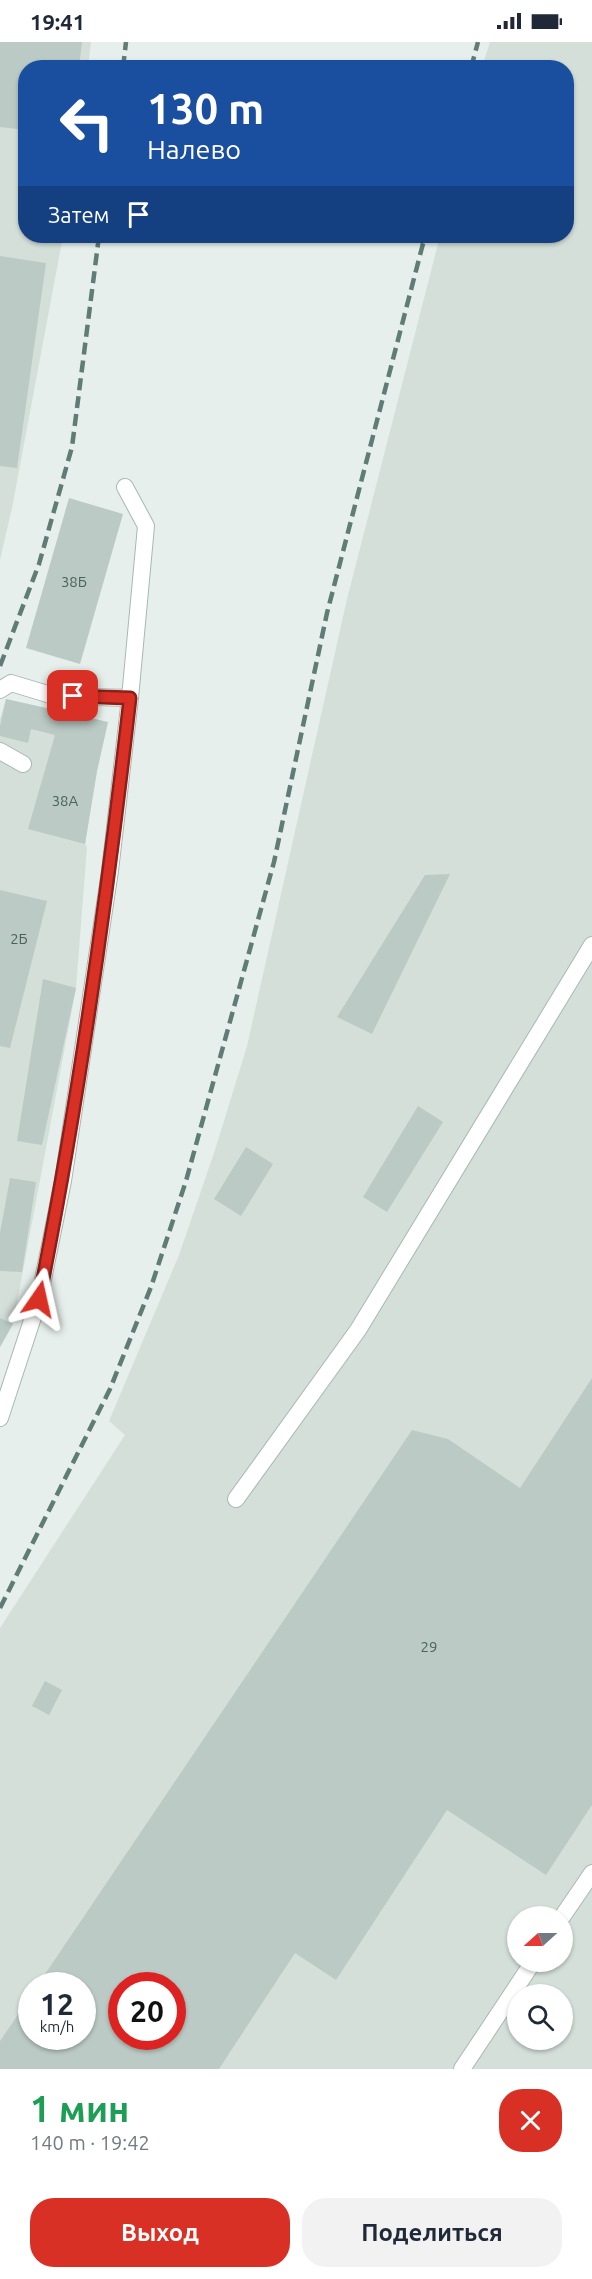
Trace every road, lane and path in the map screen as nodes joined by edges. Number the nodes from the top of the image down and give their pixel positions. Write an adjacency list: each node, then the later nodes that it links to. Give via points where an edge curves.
1 (125, 487): 3 (lane, via 146,525)
2 (0, 690): 3 (lane, via 11,683 54,696)
3 (130, 698): 7 (lane, via 110,871 63,1181 39,1299)
4 (0, 751): 5 (lane)
5 (23, 764)
6 (592, 945): 8 (lane, via 358,1330)
7 (0, 1418)
8 (236, 1499)
9 (592, 1873): 10 (lane)
10 (570, 1906)
11 (526, 1972): 12 (lane)
12 (462, 2069)

